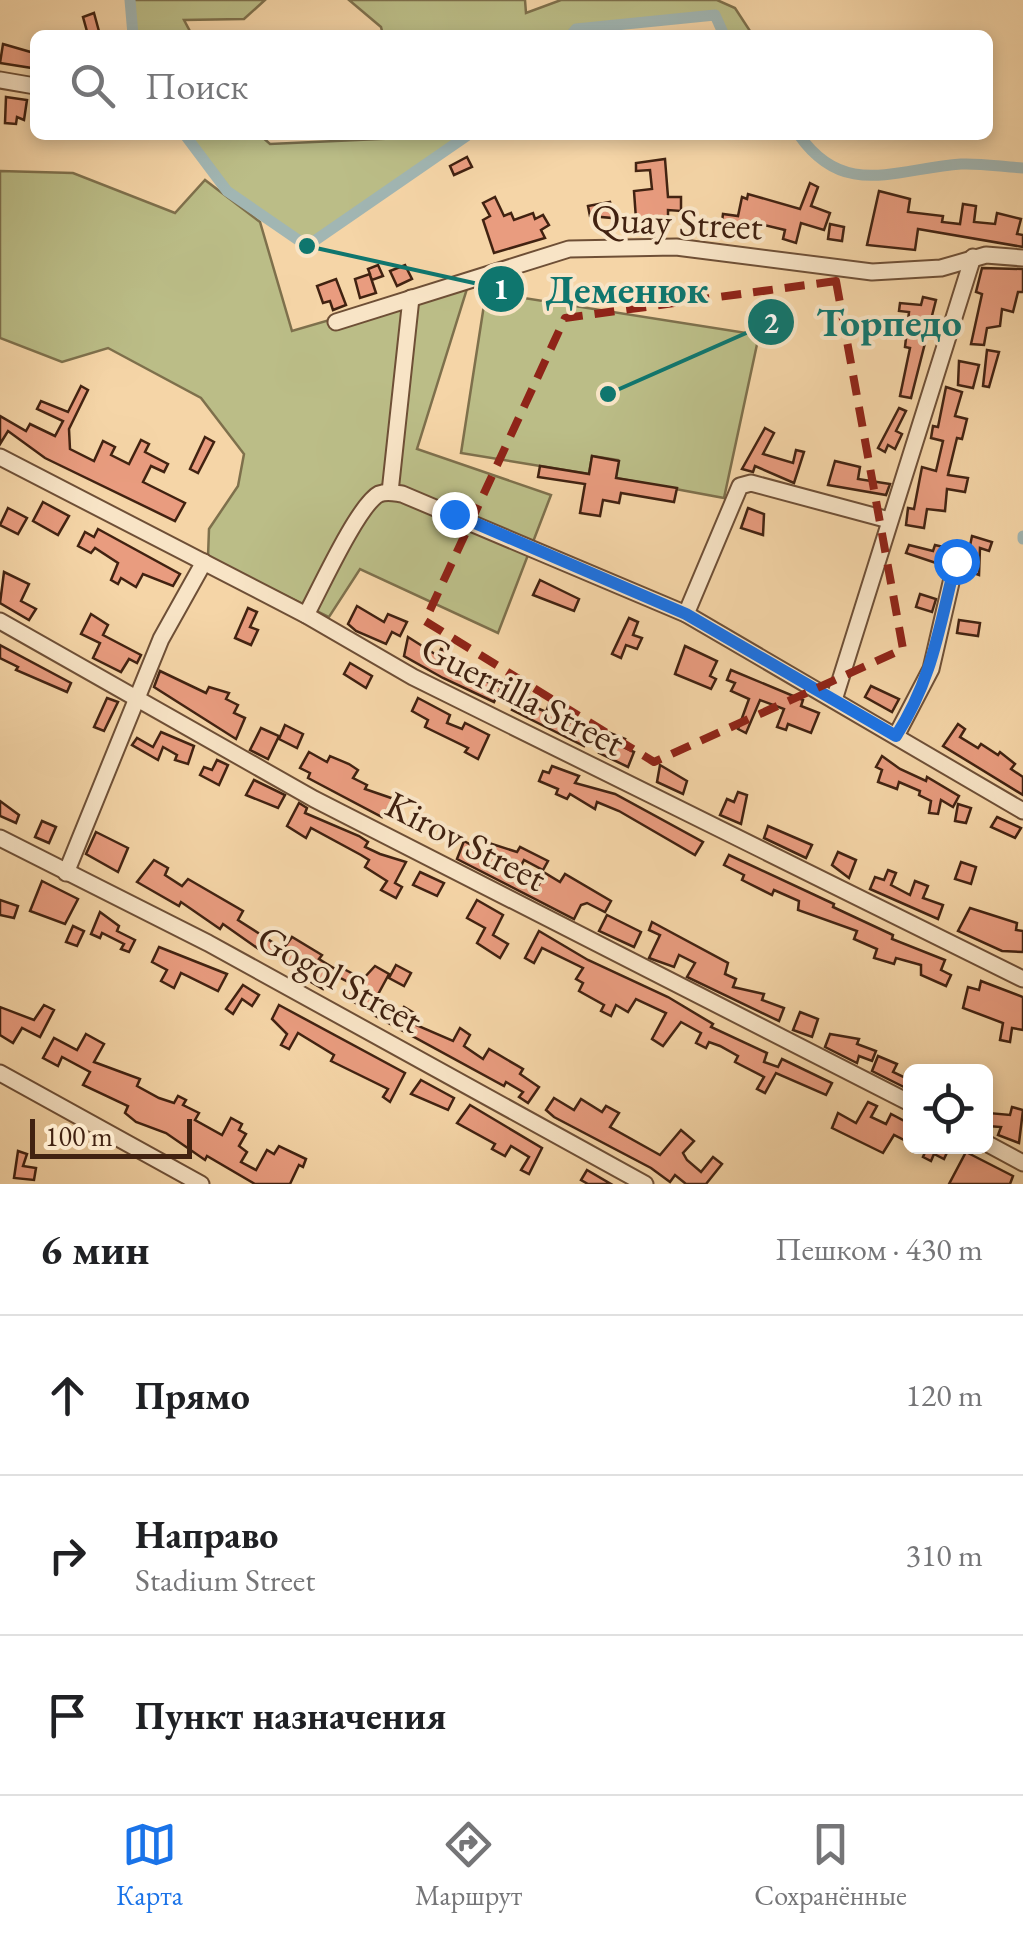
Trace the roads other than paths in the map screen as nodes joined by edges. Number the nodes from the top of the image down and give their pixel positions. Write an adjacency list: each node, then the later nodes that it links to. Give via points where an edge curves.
1 (0, 80): 2 (street)
2 (30, 85)
3 (973, 257): 4 (street, Quay Street); 5 (street, Quay Street); 6 (street)
4 (1023, 258)
5 (941, 268): 6 (street); 7 (street, Quay Street, via 872,272 676,247 604,246 569,249)
6 (960, 292): 11 (street)
7 (410, 298): 8 (street, Quay Street); 10 (street)
8 (336, 322)
9 (0, 457): 13 (street, Guerrilla Street)
10 (390, 492): 14 (street); 15 (street, via 374,497)
11 (889, 520): 14 (street, via 740,486); 18 (street)
12 (956, 561): 19 (street, via 932,669)
13 (204, 562): 15 (street, Guerrilla Street); 17 (street)
14 (686, 614): 18 (street)
15 (306, 615): 23 (street, Guerrilla Street, via 413,677)
16 (0, 622): 17 (street, Kirov Street)
17 (136, 696): 22 (street); 25 (street, Kirov Street, via 314,799)
18 (834, 700): 19 (street)
19 (896, 736): 20 (street)
20 (1023, 811)
21 (0, 838): 22 (street, Gogol Street)
22 (66, 873): 29 (street, Gogol Street, via 208,943)
23 (1023, 978)
24 (0, 1073): 28 (street)
25 (903, 1100)
26 (993, 1147): 27 (street)
27 (1023, 1163)
28 (191, 1182)
29 (645, 1184)

